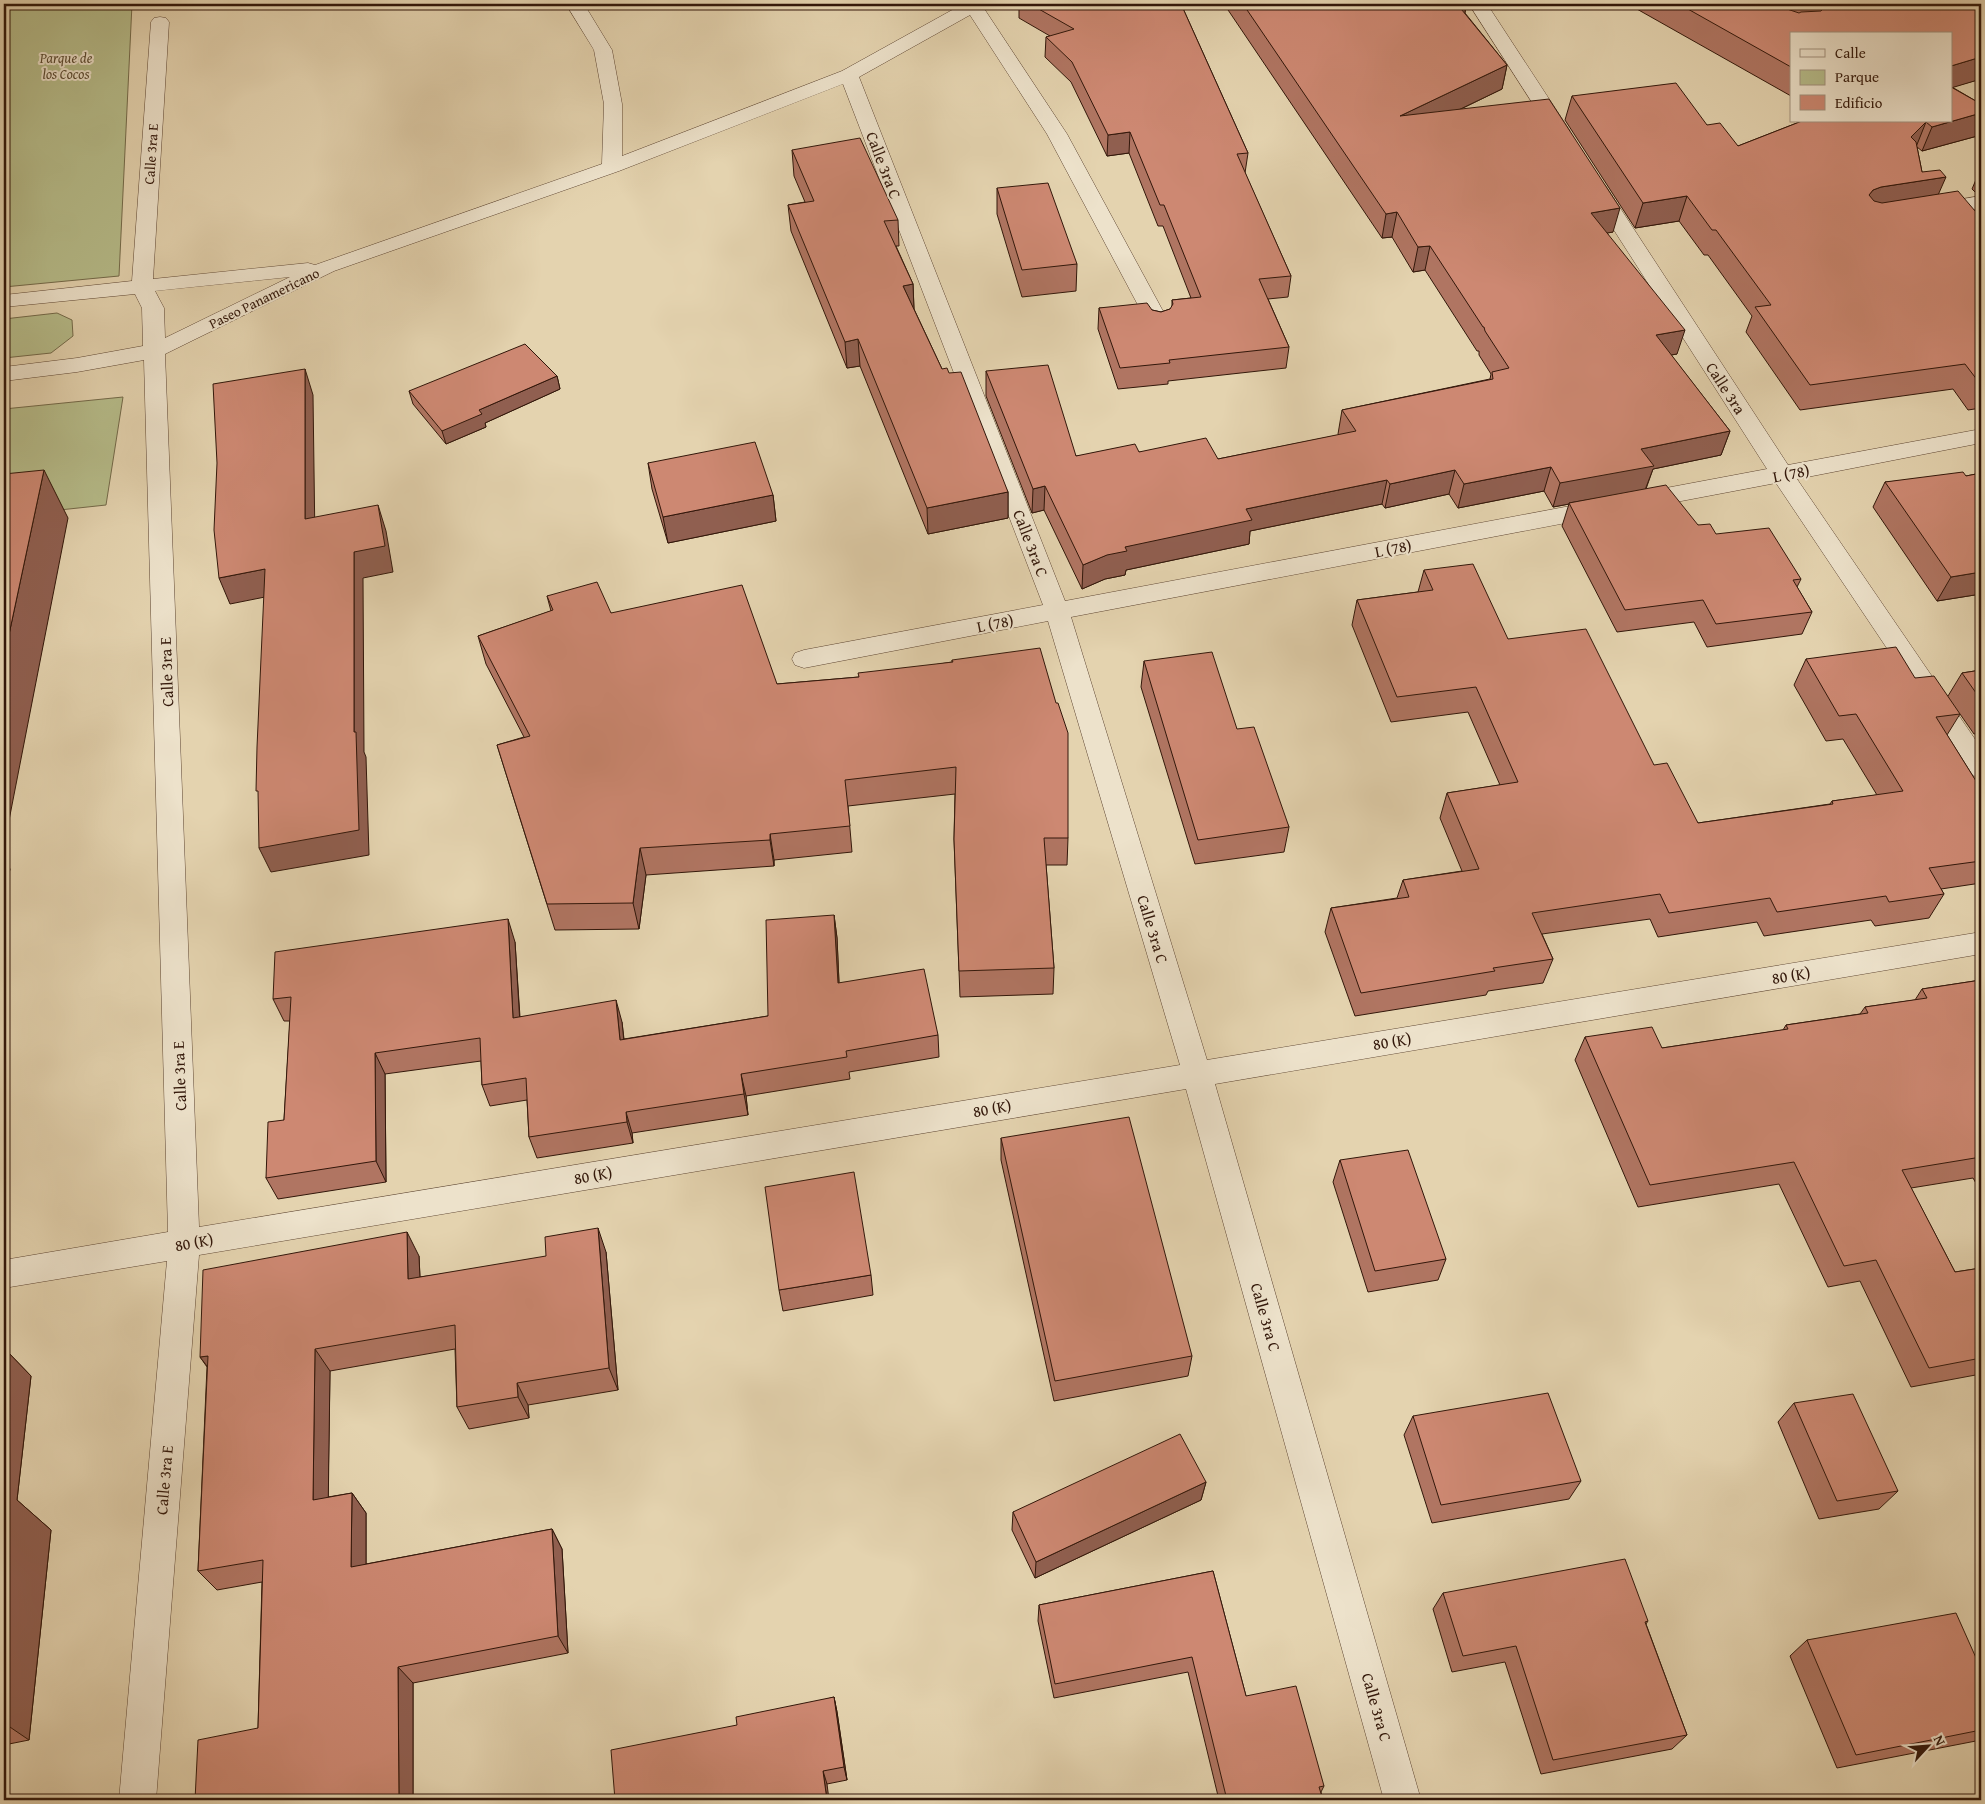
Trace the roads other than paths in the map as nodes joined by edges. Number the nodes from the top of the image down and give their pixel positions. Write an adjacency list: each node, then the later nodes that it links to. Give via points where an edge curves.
1 (575, 4): 7 (street, via 604,50 613,104)
2 (1478, 4): 6 (street)
3 (974, 5): 5 (street); 14 (street, via 1057,134)
4 (160, 22): 12 (street, Calle 3ra E)
5 (849, 75): 7 (street); 19 (street, Calle 3ra C)
6 (1572, 149)
7 (612, 167): 11 (street)
8 (1588, 174): 18 (street, Calle 3ra)
9 (1981, 202): 10 (street)
10 (1917, 212)
11 (327, 268): 12 (street, Paseo Panamericano); 15 (street, Paseo Panamericano)
12 (142, 286): 13 (street, Paseo Panamericano); 15 (street, Calle 3ra E, via 153,308)
13 (4, 301)
14 (1158, 324)
15 (155, 351): 16 (street, Paseo Panamericano); 24 (street, Calle 3ra E)
16 (4, 374)
17 (1981, 436): 18 (street, L (78))
18 (1782, 474): 19 (street, L (78)); 21 (street, Calle 3ra)
19 (1057, 611): 20 (street, L (78)); 23 (street, Calle 3ra C)
20 (804, 659)
21 (1981, 768)
22 (1981, 943): 23 (street, 80 (K))
23 (1197, 1074): 24 (street, 80 (K)); 27 (street, Calle 3ra C)
24 (184, 1244): 25 (street, 80 (K)); 26 (street, Calle 3ra E)
25 (4, 1274)
26 (137, 1800)
27 (1403, 1800)

